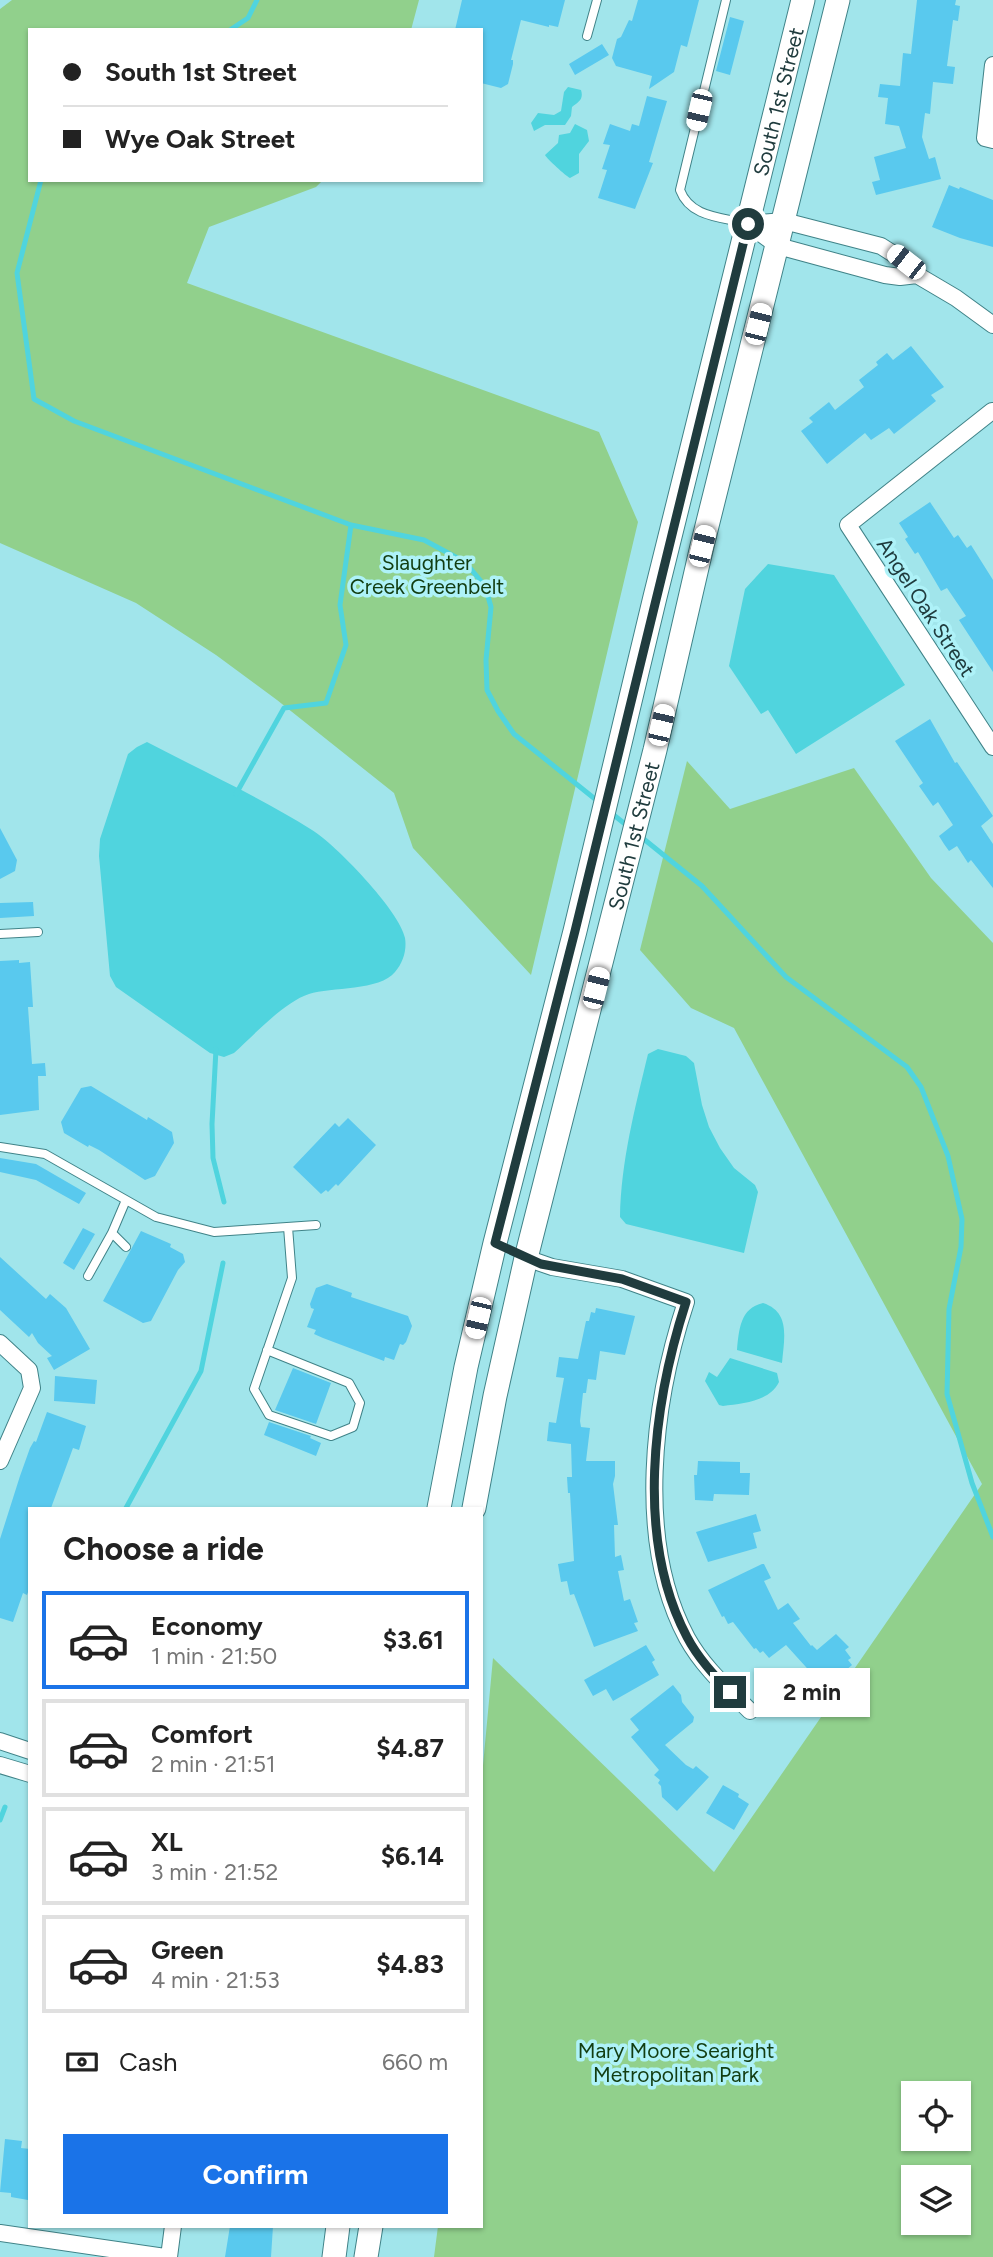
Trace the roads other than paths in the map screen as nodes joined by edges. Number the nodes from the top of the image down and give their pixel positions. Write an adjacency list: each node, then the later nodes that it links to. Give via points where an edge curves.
1 (597, 0): 5 (lane)
2 (726, 0): 9 (lane, via 680,190 694,211)
3 (803, 0): 9 (main road, South 1st Street)
4 (838, 0): 8 (main road, South 1st Street)
5 (587, 36)
6 (993, 65): 7 (street)
7 (989, 139)
8 (784, 221): 9 (street); 10 (main road, South 1st Street); 11 (street, via 881,246)
9 (748, 224): 10 (street); 22 (main road, South 1st Street)
10 (778, 246): 11 (street, via 886,275); 24 (main road, South 1st Street)
11 (917, 275): 12 (street)
12 (993, 325)
13 (992, 410): 14 (street, Angel Oak Street, via 848,525)
14 (993, 747)
15 (38, 932): 16 (lane)
16 (0, 934)
17 (0, 1147): 18 (lane, via 46,1154)
18 (126, 1200): 20 (lane, via 156,1217 214,1232); 21 (lane)
19 (316, 1226): 20 (lane)
20 (288, 1227): 27 (lane, via 292,1278)
21 (112, 1233): 23 (lane); 25 (lane)
22 (495, 1243): 24 (main road); 29 (main road, South 1st Street)
23 (126, 1247)
24 (526, 1258): 30 (main road, South 1st Street); 31 (street, via 622,1279 686,1302 667,1369 657,1451 654,1492 661,1563 687,1638 711,1672)
25 (88, 1276)
26 (0, 1343): 28 (street, via 29,1370 32,1388)
27 (267, 1350): 27 (lane, via 254,1390 270,1415 331,1436 353,1427 360,1403 349,1382)
28 (0, 1461)
29 (439, 1507)
30 (474, 1507)
31 (750, 1711)
32 (0, 1741): 33 (street)
33 (28, 1750)
34 (0, 1765): 35 (street)
35 (28, 1773)
36 (173, 2228): 40 (street)
37 (338, 2228): 41 (main road)
38 (371, 2228): 42 (main road)
39 (0, 2233): 40 (street)
40 (167, 2257)
41 (334, 2257)
42 (366, 2257)

